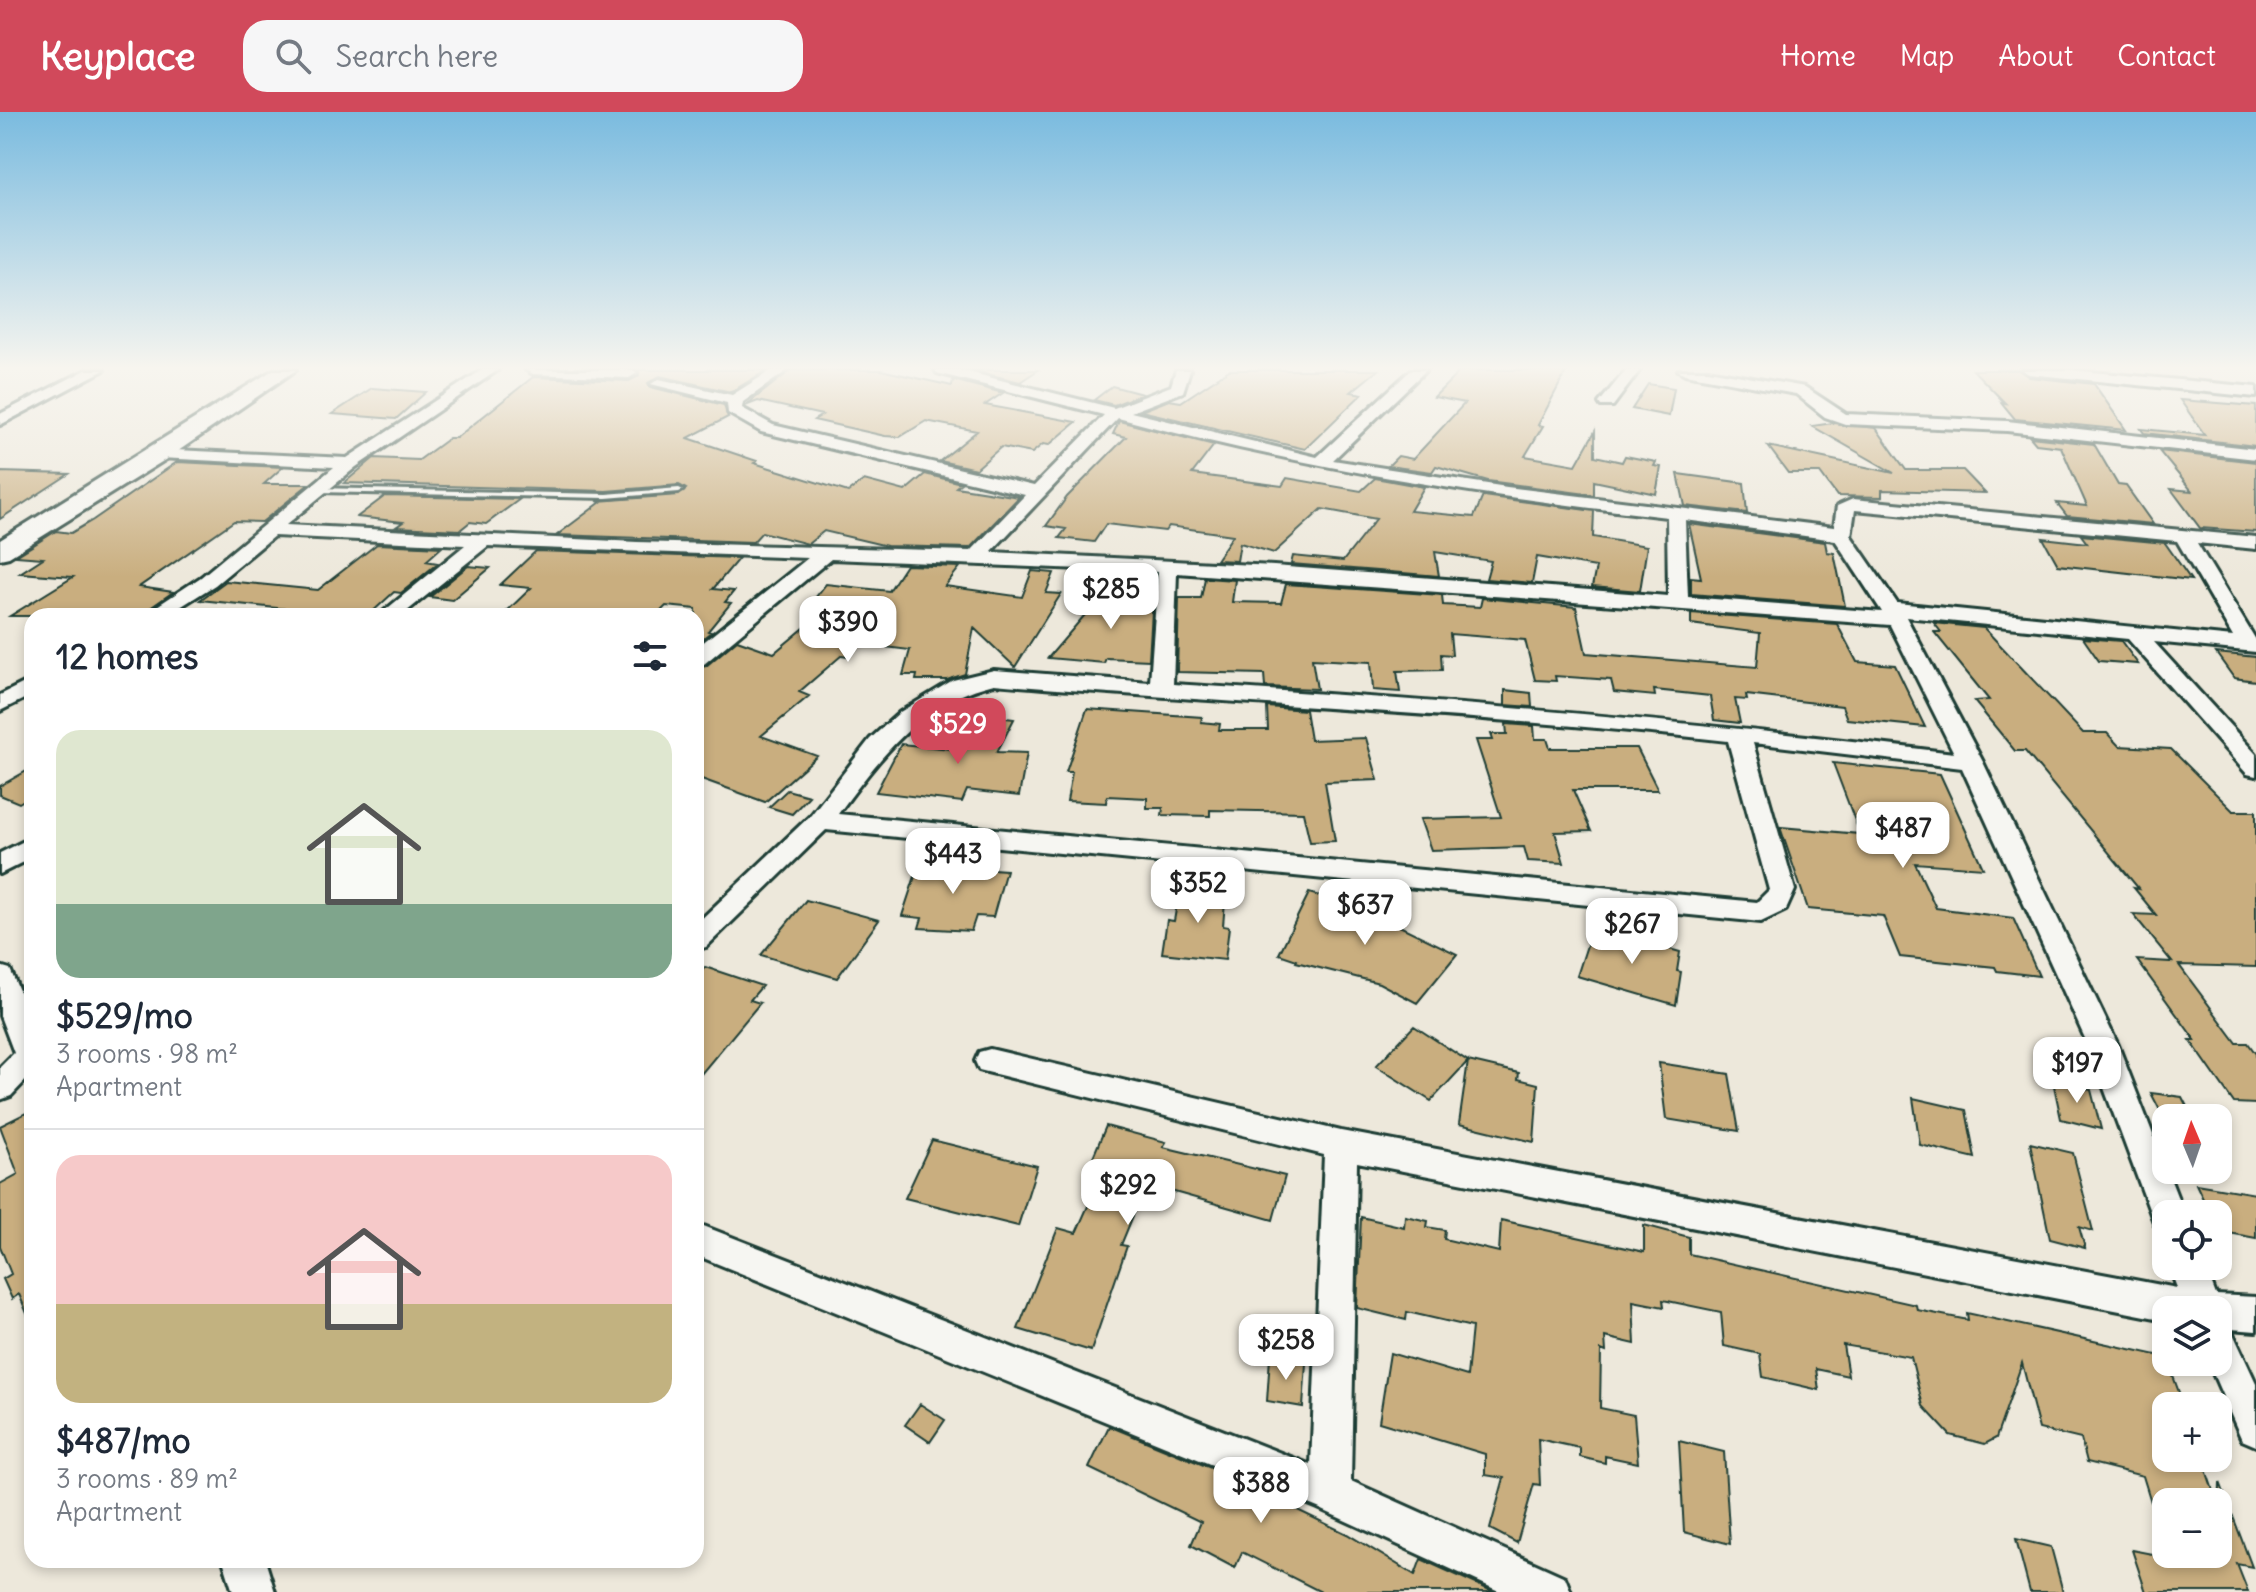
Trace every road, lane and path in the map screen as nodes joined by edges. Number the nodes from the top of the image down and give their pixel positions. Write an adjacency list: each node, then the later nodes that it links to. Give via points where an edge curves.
1 (181, 439): 8 (street)
2 (386, 439): 11 (street)
3 (810, 439): 14 (street)
4 (1088, 439): 14 (street)
5 (1209, 439): 10 (street)
6 (1345, 439): 10 (street)
7 (2123, 439): 9 (street)
8 (160, 453): 11 (street); 21 (street)
9 (2256, 454)
10 (1321, 462): 15 (street)
11 (350, 463): 12 (street)
12 (318, 490): 13 (lane, via 606,496); 16 (street)
13 (679, 490)
14 (1035, 492): 23 (street)
15 (1676, 512): 17 (street); 25 (street)
16 (266, 530): 19 (street); 26 (street, via 208,581)
17 (1842, 536): 18 (street, via 1846,506 1853,504); 28 (street)
18 (2183, 536): 20 (street); 30 (street)
19 (484, 540): 22 (street); 27 (street)
20 (2256, 543)
21 (0, 551)
22 (828, 552): 23 (street); 31 (street)
23 (976, 557): 24 (street)
24 (1168, 567): 25 (street); 33 (street)
25 (1678, 601): 28 (street)
26 (165, 608)
27 (398, 608)
28 (1894, 614): 29 (street); 36 (street)
29 (2134, 633): 30 (street); 37 (street)
30 (2252, 646)
31 (704, 653)
32 (24, 690): 34 (street)
33 (1161, 692): 35 (street, via 1434,707); 38 (street, via 994,677 961,685 908,717 878,744)
34 (0, 704)
35 (1738, 733): 36 (street); 38 (street, via 1782,890 1776,903 1761,912)
36 (1971, 762): 48 (street, via 2103,1045)
37 (2256, 769)
38 (820, 821): 41 (street)
39 (24, 851): 40 (street)
40 (0, 865)
41 (704, 932)
42 (0, 977): 43 (street)
43 (24, 1043)
44 (990, 1061): 47 (street)
45 (24, 1065): 46 (street)
46 (0, 1087)
47 (1341, 1145): 50 (street); 55 (street)
48 (2162, 1200)
49 (704, 1242): 55 (street)
50 (2152, 1300)
51 (2232, 1312): 52 (street)
52 (2256, 1314)
53 (2232, 1373): 54 (street)
54 (2256, 1426)
55 (1330, 1493): 58 (street)
56 (246, 1568): 57 (street)
57 (254, 1592)
58 (1550, 1592)

